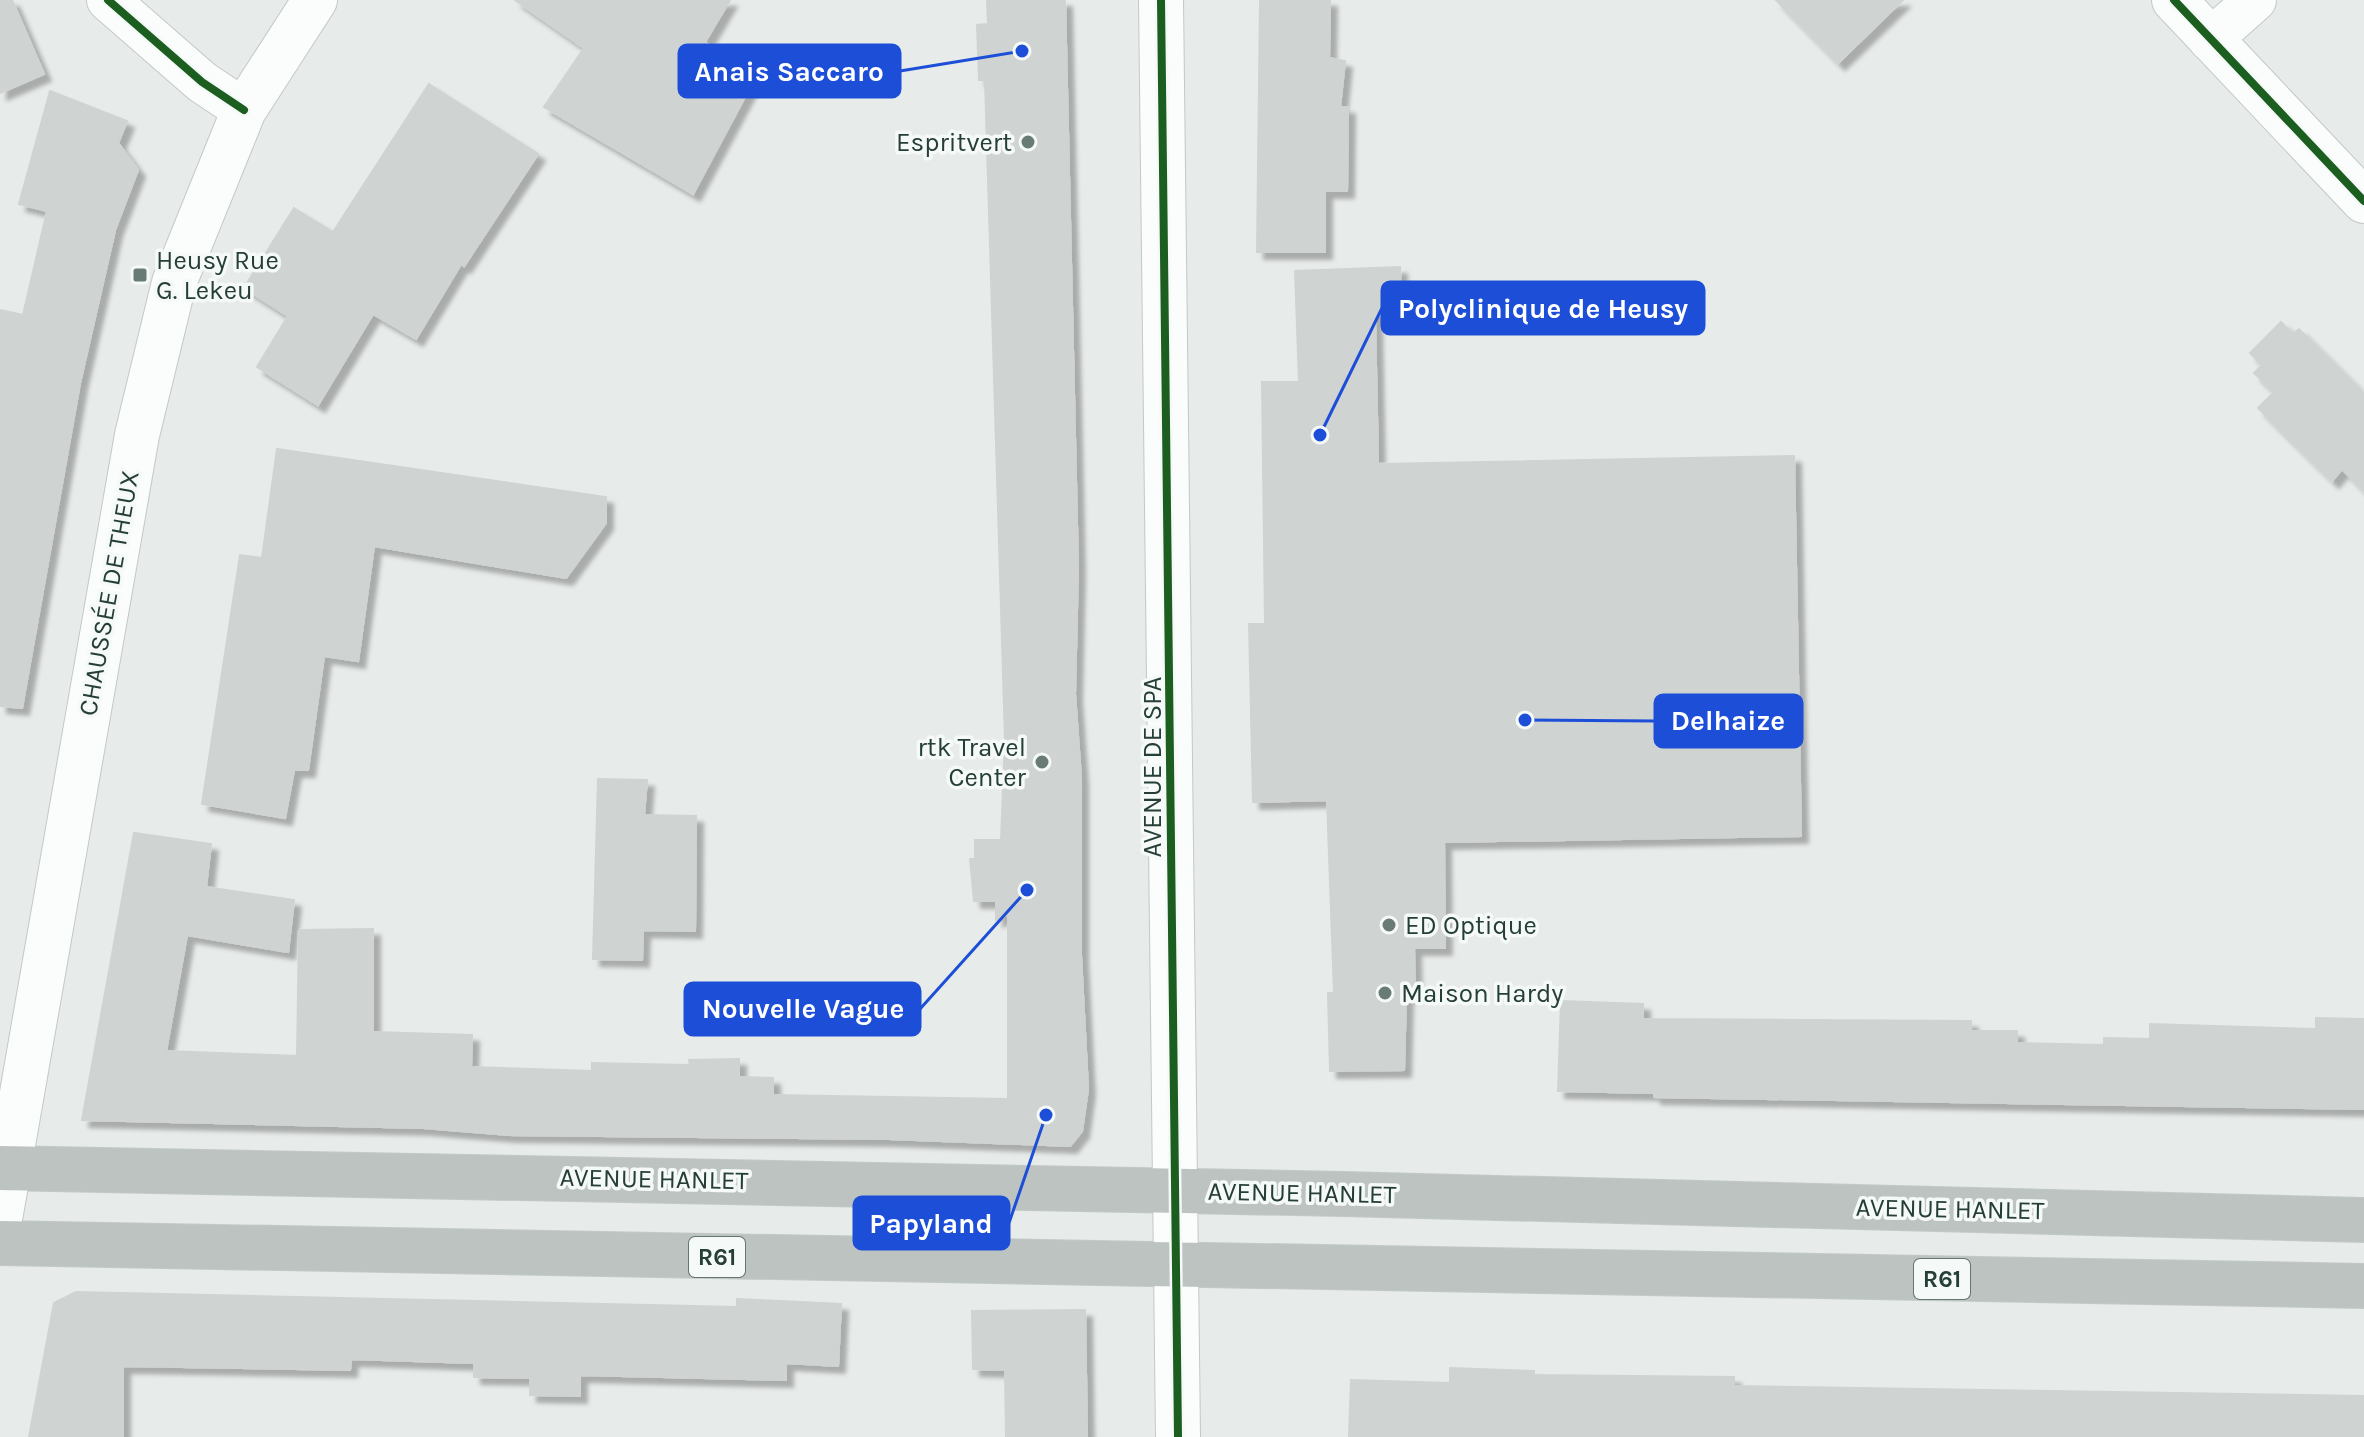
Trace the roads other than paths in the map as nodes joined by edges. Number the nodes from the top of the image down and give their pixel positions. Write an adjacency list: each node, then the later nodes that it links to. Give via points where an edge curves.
1 (108, 0): 7 (street, via 202,82)
2 (315, 0): 7 (street, CHAUSSÉE DE THEUX)
3 (1161, 0): 10 (street, AVENUE DE SPA)
4 (2174, 0): 6 (street)
5 (2255, 0): 6 (street)
6 (2210, 40): 8 (street)
7 (244, 110): 9 (street, CHAUSSÉE DE THEUX, via 174,283 137,435)
8 (2364, 201)
9 (5, 1167): 10 (highway, AVENUE HANLET); 11 (street, CHAUSSÉE DE THEUX)
10 (1176, 1191): 12 (highway, AVENUE HANLET); 14 (street, AVENUE DE SPA)
11 (0, 1219)
12 (2364, 1220)
13 (0, 1243): 14 (highway, R61)
14 (1177, 1267): 15 (highway, R61); 16 (street, AVENUE DE SPA)
15 (2364, 1286)
16 (1178, 1437)

